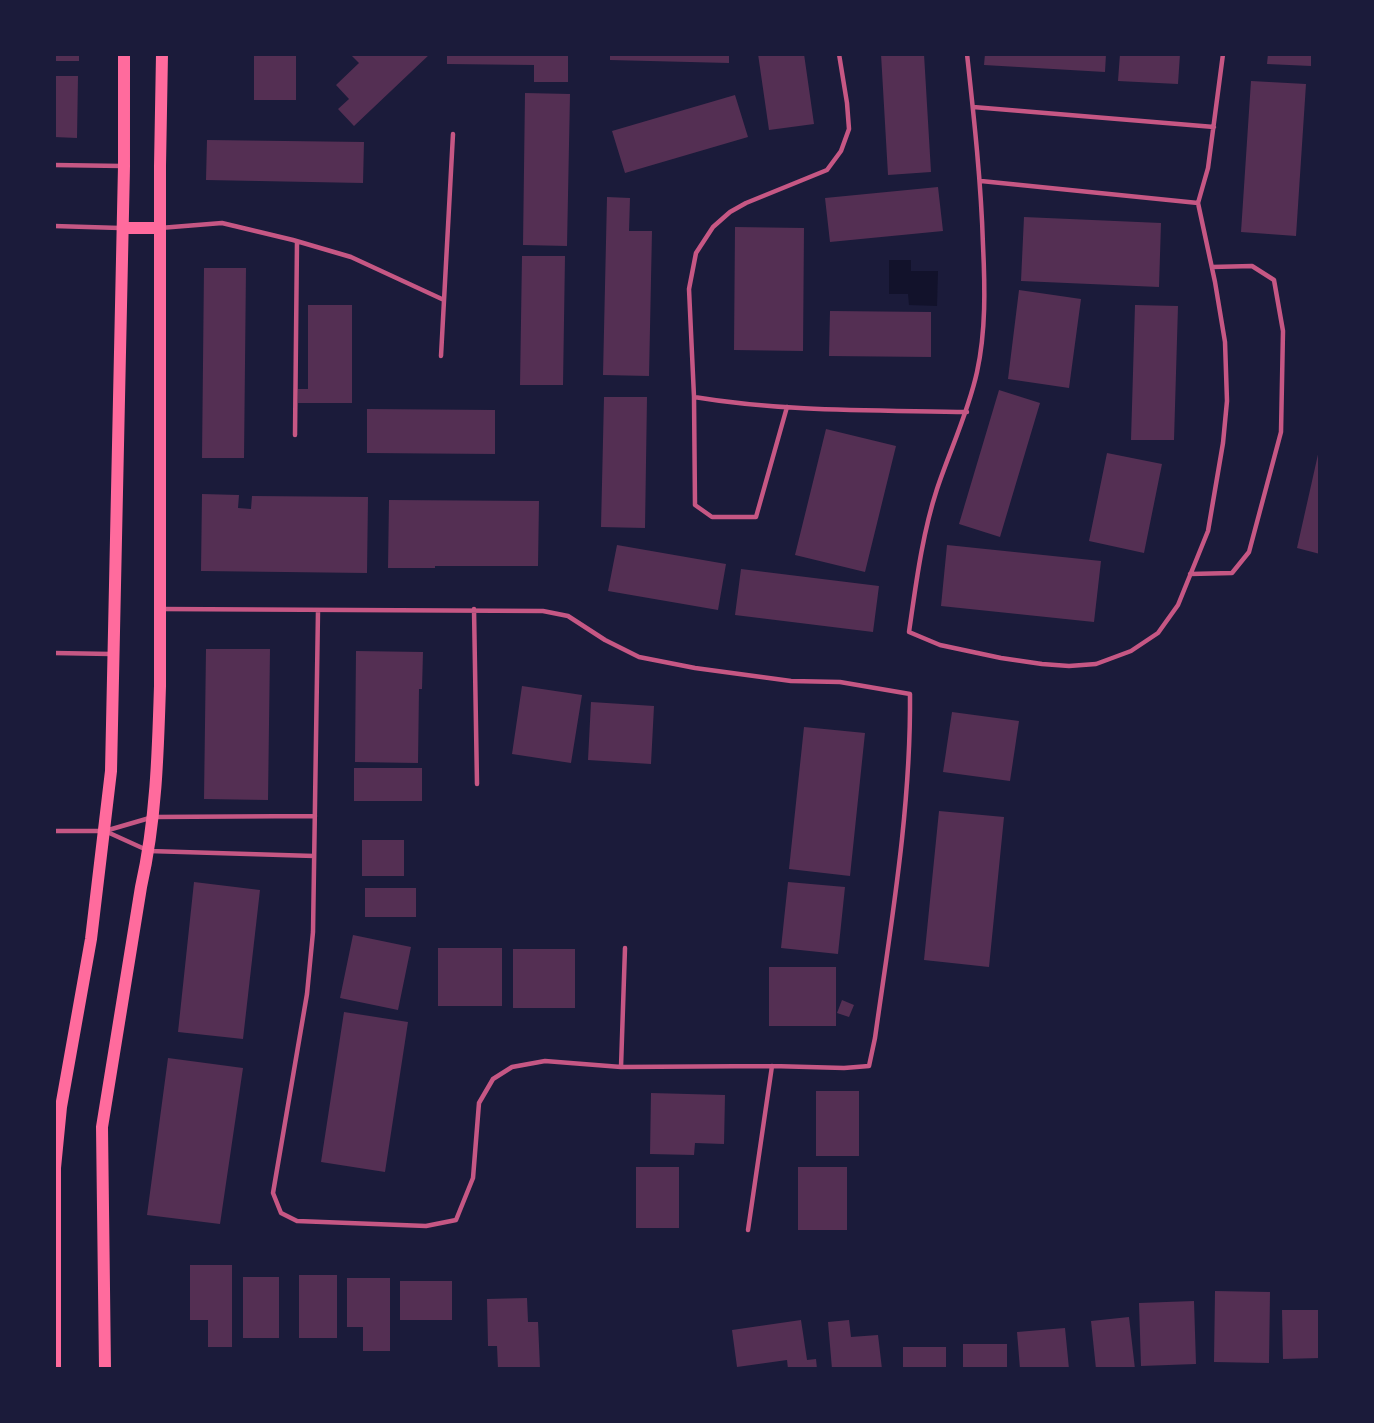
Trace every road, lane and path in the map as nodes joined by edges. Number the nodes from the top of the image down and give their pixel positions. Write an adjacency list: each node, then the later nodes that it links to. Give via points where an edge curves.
1 (124, 54): 10 (main road)
2 (162, 54): 15 (main road)
3 (839, 54): 20 (lane, via 849,129 841,151 826,170 730,212 713,227 696,253 689,289)
4 (967, 54): 6 (lane)
5 (1223, 54): 7 (lane)
6 (973, 107): 7 (lane); 11 (lane)
7 (1214, 127): 12 (lane)
8 (453, 134): 18 (lane)
9 (54, 165): 10 (lane)
10 (124, 166): 14 (main road)
11 (981, 181): 12 (lane); 22 (lane, via 983,329 978,371)
12 (1198, 203): 17 (lane)
13 (54, 226): 14 (lane)
14 (123, 228): 15 (main road); 29 (main road)
15 (160, 228): 16 (lane, via 222,223); 25 (main road)
16 (297, 241): 18 (lane, via 351,256); 23 (lane)
17 (1212, 267): 24 (lane, via 1225,342 1227,401 1208,531); 24 (lane, via 1252,266 1274,280 1282,331 1281,432 1249,552 1232,573)
18 (444, 300): 19 (lane)
19 (441, 356)
20 (694, 397): 21 (lane); 21 (lane, via 695,505 712,517 756,517)
21 (787, 407): 22 (lane)
22 (967, 412): 24 (lane, via 937,490 924,540 909,632 940,645 1001,658 1042,664 1096,664 1131,651 1158,633 1178,605)
23 (295, 435)
24 (1190, 574)
25 (160, 609): 27 (lane); 31 (main road)
26 (474, 609): 27 (lane); 30 (lane); 38 (lane, via 543,611 568,616 639,657 695,668 791,681 861,685 910,694 906,807 869,1066)
27 (318, 611): 32 (lane)
28 (54, 653): 29 (lane)
29 (113, 654): 34 (main road, via 111,771)
30 (477, 784)
31 (153, 816): 32 (lane); 34 (lane); 35 (main road)
32 (315, 816): 36 (lane)
33 (54, 831): 34 (lane)
34 (105, 831): 35 (lane); 40 (main road, via 91,939 61,1107)
35 (149, 851): 36 (lane); 43 (main road, via 102,1127)
36 (314, 856): 39 (lane, via 314,932 307,994 273,1193 281,1213 297,1221 426,1226 456,1220 472,1178 479,1103 493,1078 512,1067 545,1061)
37 (625, 948): 39 (lane)
38 (772, 1066): 39 (lane); 41 (lane)
39 (621, 1067)
40 (55, 1208): 42 (main road)
41 (748, 1230)
42 (54, 1368)
43 (105, 1369)

